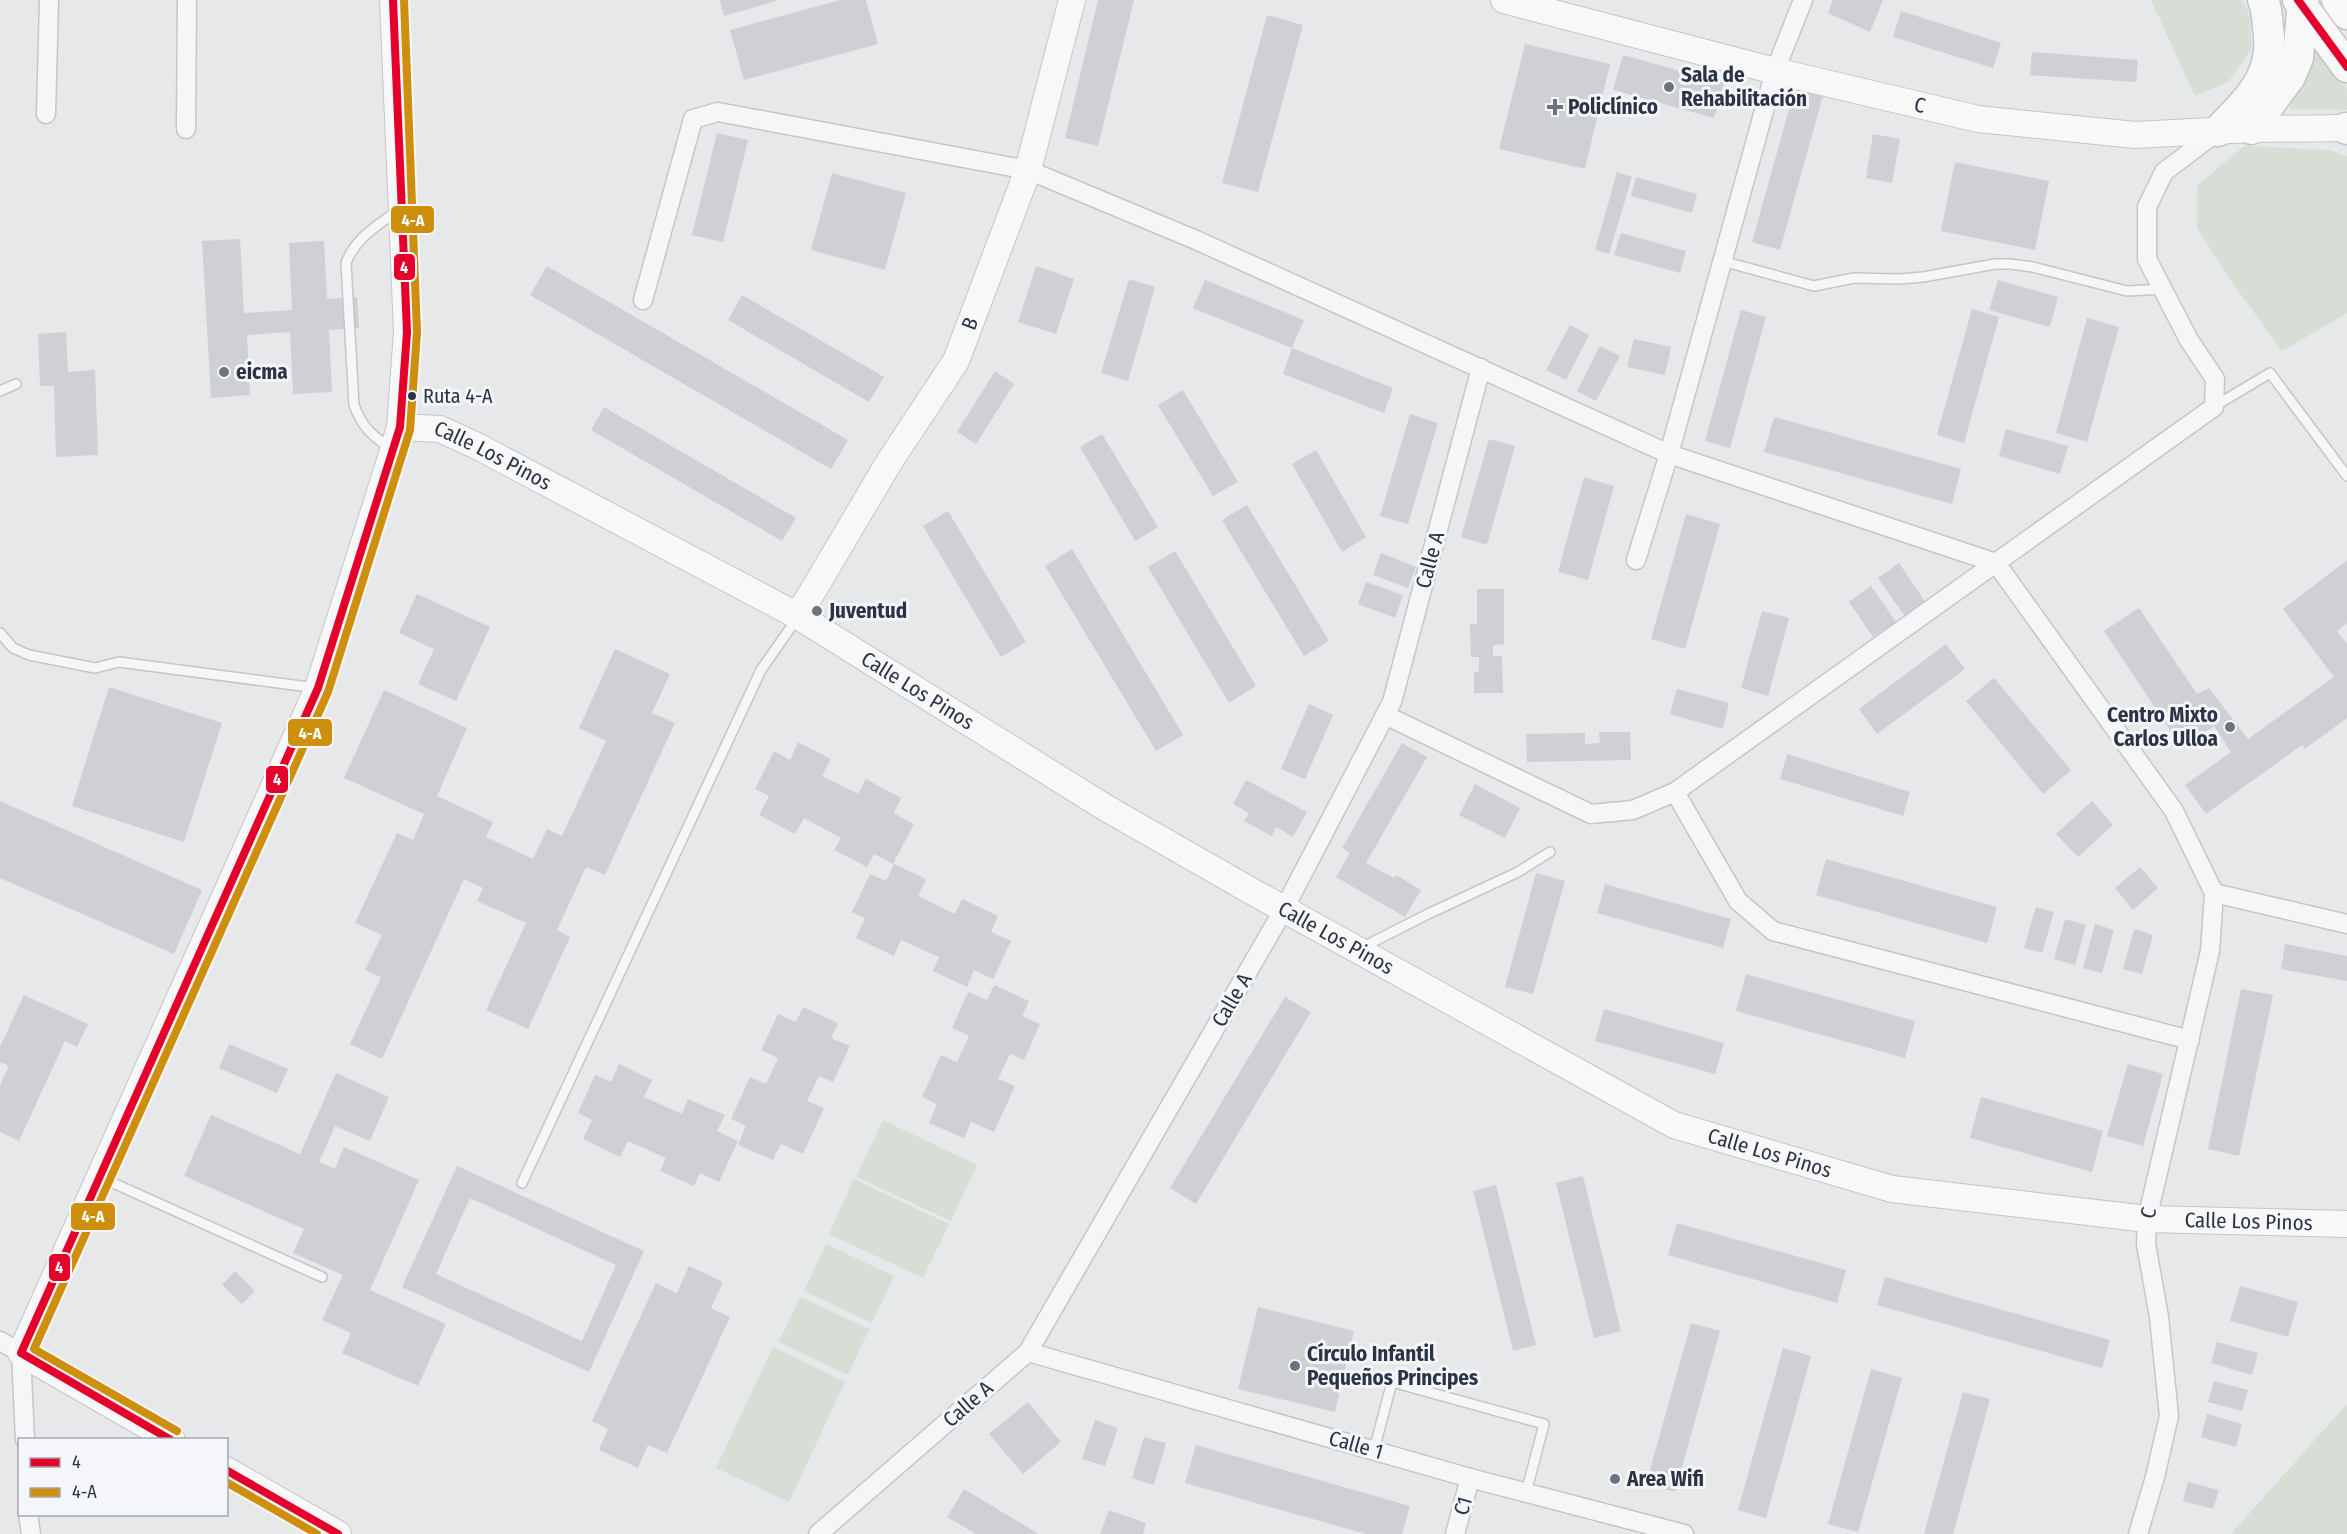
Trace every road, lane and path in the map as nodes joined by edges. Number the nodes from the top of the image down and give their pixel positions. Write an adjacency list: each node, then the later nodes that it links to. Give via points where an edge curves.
1 (49, 0): 14 (street)
2 (187, 0): 15 (street)
3 (393, 0): 20 (street)
4 (1072, 0): 19 (street, B)
5 (1504, 0): 10 (street, C)
6 (1803, 0): 13 (street)
7 (2263, 0): 18 (main road, via 2271,42 2267,67 2254,92)
8 (2337, 0): 11 (main road)
9 (2301, 2): 12 (main road); 16 (main road, via 2298,58 2290,77)
10 (1566, 7): 13 (street, C)
11 (2347, 14)
12 (2347, 67)
13 (1775, 71): 18 (street, C, via 1978,119 2135,135); 21 (street)
14 (46, 114)
15 (186, 129)
16 (2252, 129): 17 (street, C); 18 (street, C)
17 (2347, 129)
18 (2218, 130): 22 (street, via 2164,172 2147,207 2147,259)
19 (1028, 171): 23 (street, via 718,112 693,119); 24 (street, via 1196,240); 33 (street, B, via 956,361 891,459)
20 (402, 208): 28 (street, via 407,332); 28 (lane, via 360,239 346,263 354,405 360,423 371,435)
21 (1722, 261): 22 (lane, via 1814,286 1854,278 1923,277 2010,264 2127,291); 29 (street)
22 (2163, 289): 27 (street, via 2189,340 2215,379)
23 (644, 300)
24 (1481, 368): 29 (street); 36 (street, Calle A)
25 (16, 384): 26 (lane)
26 (0, 392)
27 (2214, 406): 30 (lane, via 2270,374); 32 (street)
28 (396, 439): 33 (street, Calle Los Pinos, via 440,429); 35 (street)
29 (1669, 454): 31 (street); 32 (street)
30 (2347, 476)
31 (1636, 560)
32 (1996, 563): 37 (street); 39 (street, via 2174,811)
33 (798, 616): 40 (street, Calle Los Pinos, via 1106,808); 45 (lane, via 761,670)
34 (0, 633): 35 (lane, via 13,648 29,655 95,668 118,662)
35 (318, 688): 44 (street)
36 (1386, 715): 37 (street, via 1591,814 1633,810); 40 (street, Calle A)
37 (1675, 792): 43 (street, via 1737,901 1773,931)
38 (1550, 852): 42 (lane, via 1518,872)
39 (2214, 893): 41 (street); 43 (street, C, via 2210,951)
40 (1284, 909): 42 (street, Calle Los Pinos); 50 (street, Calle A)
41 (2347, 924)
42 (1359, 950): 46 (street, Calle Los Pinos, via 1674,1125 1892,1189)
43 (2190, 1040): 46 (street, C)
44 (100, 1177): 48 (lane); 49 (street)
45 (522, 1183)
46 (2147, 1219): 47 (street, Calle Los Pinos); 63 (street, C, via 2146,1244 2159,1317 2169,1416)
47 (2347, 1224)
48 (322, 1277)
49 (11, 1347): 51 (street); 52 (street)
50 (1028, 1352): 53 (street, Calle 1); 60 (street, Calle A)
51 (25, 1438)
52 (169, 1438)
53 (1374, 1450): 55 (street, Calle 1); 56 (lane, via 1392,1382 1544,1424)
54 (228, 1471): 59 (street)
55 (1470, 1478): 56 (street, Calle 1); 61 (street, C1)
56 (1526, 1493): 62 (street, Calle 1)
57 (28, 1516): 58 (street)
58 (31, 1534)
59 (338, 1534)
60 (818, 1534)
61 (1455, 1534)
62 (1684, 1534)
63 (2138, 1534)

